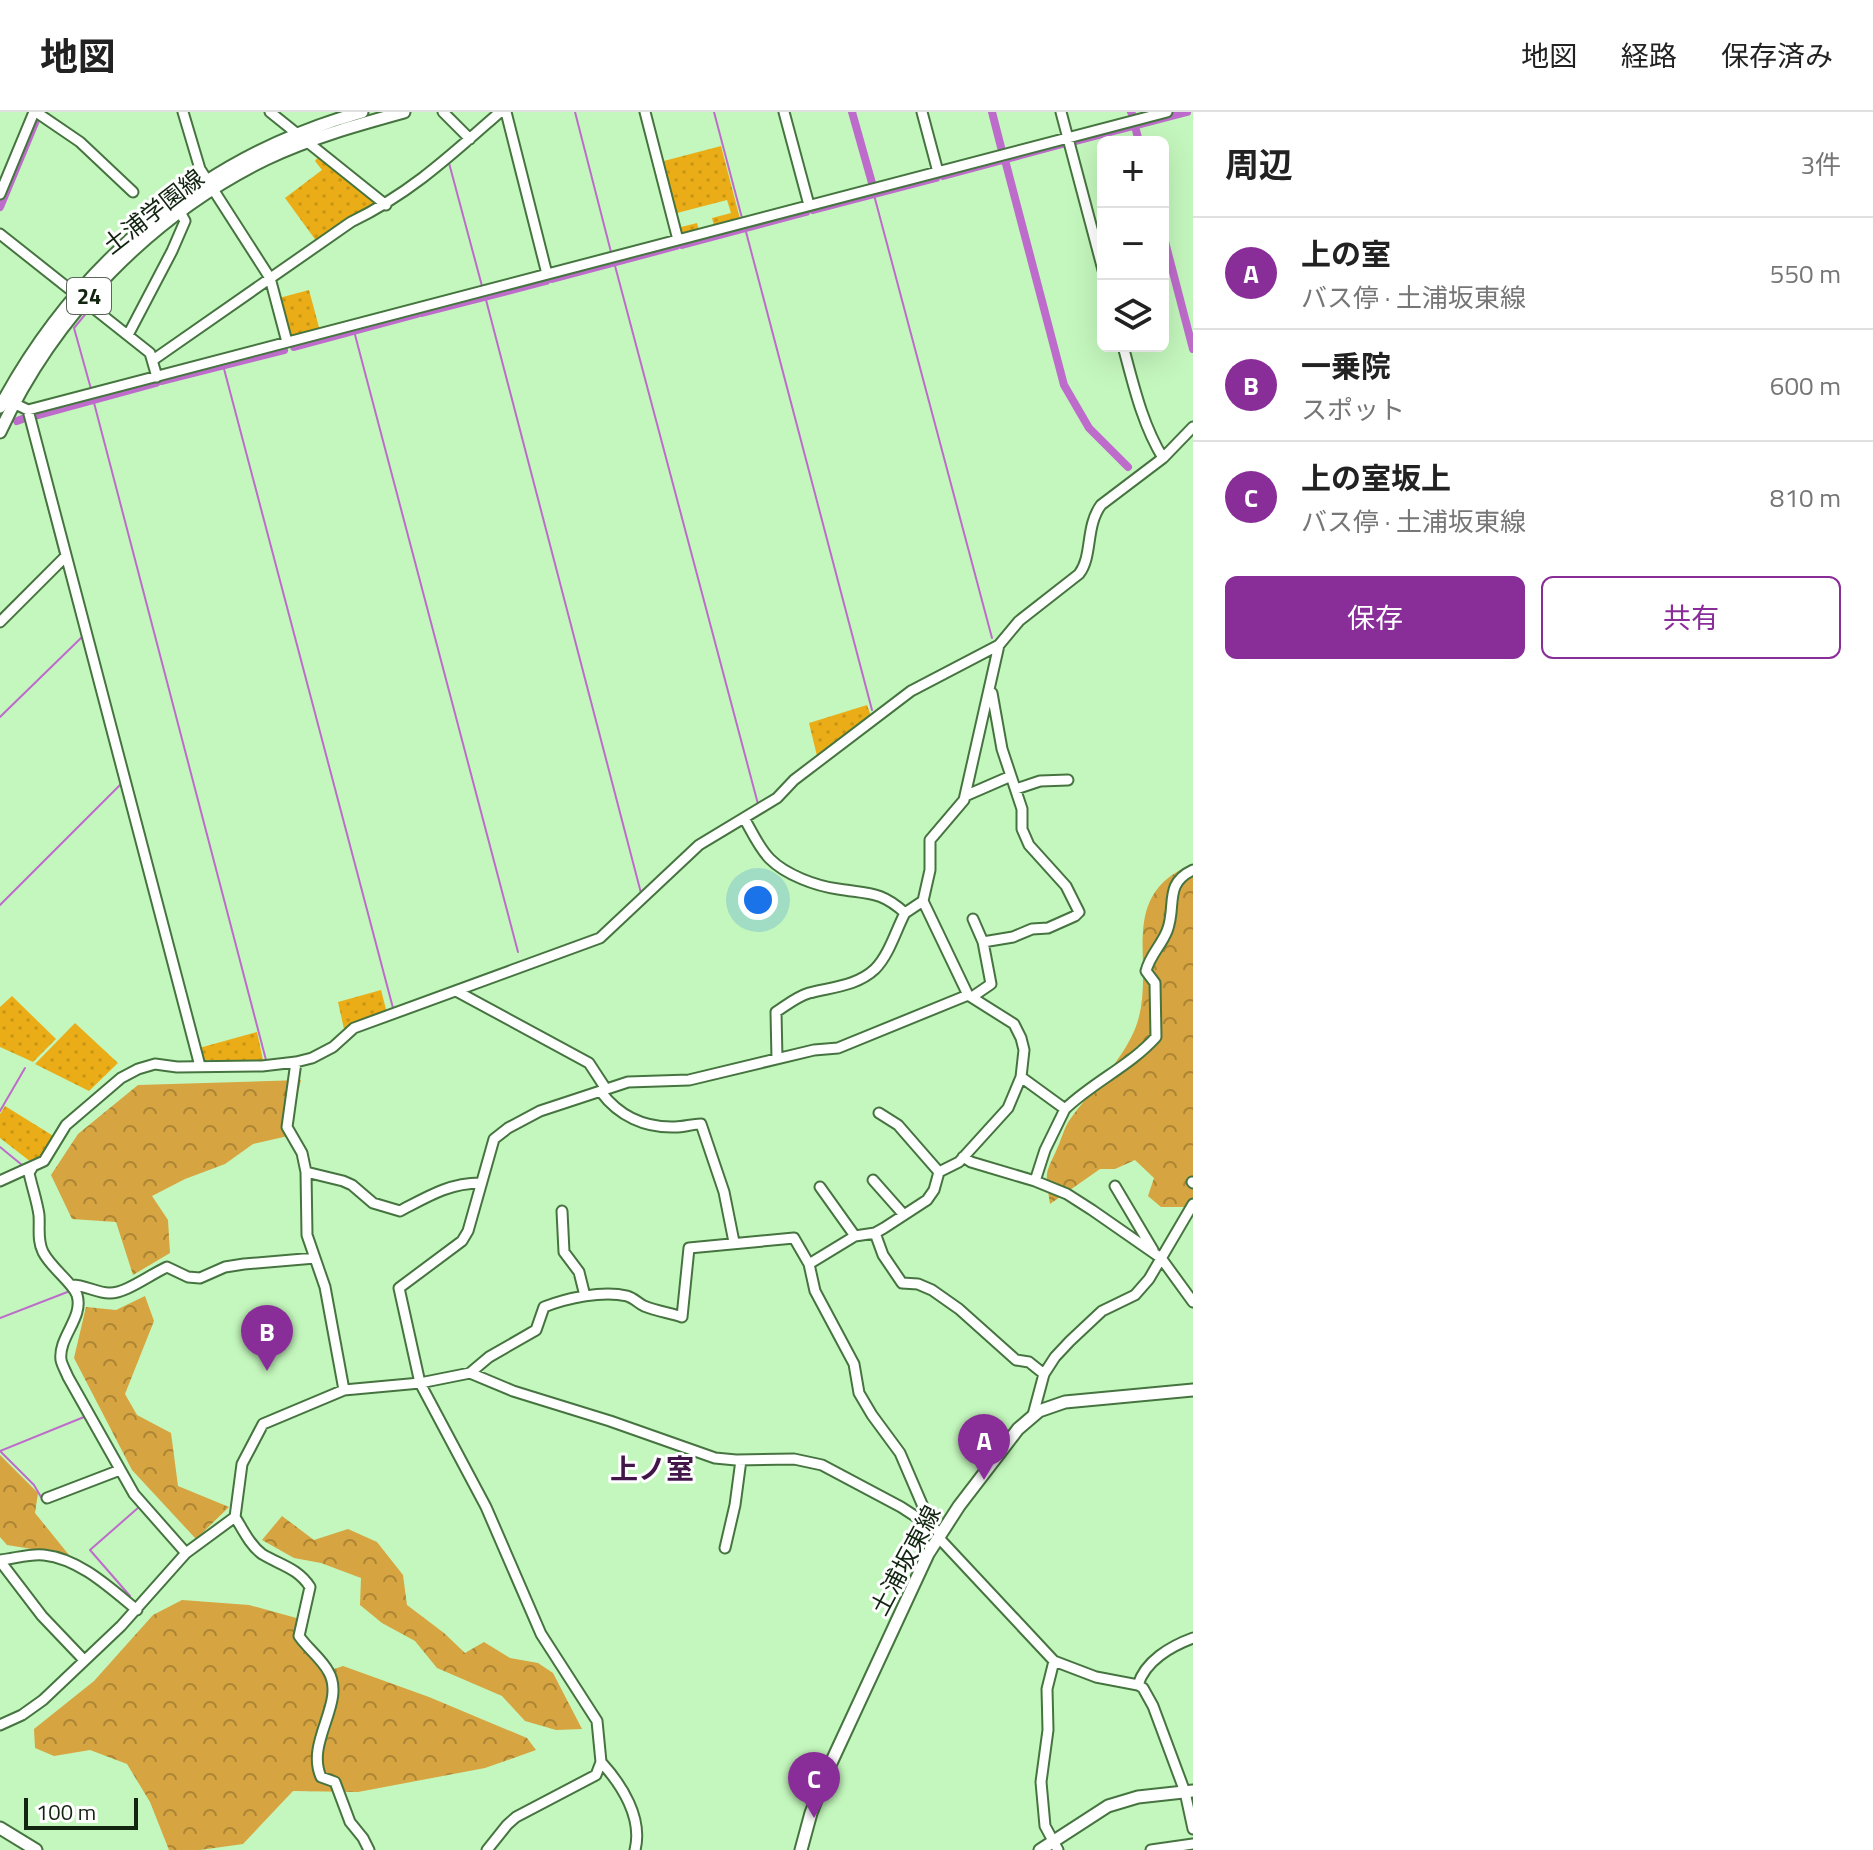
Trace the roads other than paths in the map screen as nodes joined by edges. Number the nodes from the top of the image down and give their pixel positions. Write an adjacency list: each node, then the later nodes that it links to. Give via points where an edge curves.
1 (35, 112): 19 (street, via 80,142); 20 (street)
2 (183, 112): 18 (street)
3 (270, 112): 13 (street)
4 (362, 112): 13 (main road, 土浦学園線 / 24)
5 (404, 112): 16 (main road, 土浦学園線 / 24)
6 (443, 112): 15 (street)
7 (503, 112): 15 (street); 27 (street)
8 (645, 112): 25 (street)
9 (784, 112): 22 (street)
10 (922, 112): 17 (street)
11 (1061, 112): 14 (street)
12 (1167, 112): 14 (street)
13 (295, 135): 16 (street); 18 (main road, 土浦学園線 / 24)
14 (1068, 138): 17 (street); 26 (street)
15 (470, 139): 21 (street)
16 (306, 143): 18 (main road, 土浦学園線 / 24); 21 (street)
17 (938, 172): 22 (street)
18 (209, 186): 23 (main road, 土浦学園線 / 24); 28 (street); 29 (main road, 土浦学園線 / 24, via 146,224)
19 (133, 192)
20 (0, 194)
21 (386, 205): 28 (street, via 351,222)
22 (809, 205): 25 (street)
23 (180, 212): 29 (main road, 土浦学園線 / 24); 30 (street, via 185,221)
24 (0, 234): 29 (street)
25 (678, 240): 27 (street)
26 (1097, 247)
27 (547, 274): 31 (street)
28 (270, 278): 31 (street); 33 (street)
29 (81, 296): 30 (street); 35 (main road, 土浦学園線 / 24, via 36,346)
30 (128, 335): 33 (street)
31 (287, 342): 34 (street)
32 (1125, 352): 39 (street)
33 (153, 360): 34 (street)
34 (157, 377): 36 (street)
35 (6, 403): 36 (street); 38 (main road, 土浦学園線 / 24)
36 (28, 410): 40 (street)
37 (1193, 427): 39 (street)
38 (0, 432)
39 (1163, 458): 42 (street, via 1101,505 1089,532 1085,567 1019,621)
40 (63, 559): 41 (street); 58 (street)
41 (0, 622)
42 (999, 645): 43 (street); 48 (street, via 911,691 777,798)
43 (990, 686): 44 (street); 47 (street)
44 (1011, 776): 46 (street); 47 (street)
45 (1068, 780): 46 (street)
46 (1016, 789): 53 (street, via 1029,845 1066,886 1079,912 1048,928)
47 (965, 796): 50 (street, via 930,840)
48 (744, 818): 51 (street, via 772,861 817,884 873,892); 54 (street, via 699,845 600,938)
49 (1193, 870): 61 (street, via 1175,884 1168,929 1146,971 1155,983 1156,1037)
50 (923, 901): 51 (street); 55 (street)
51 (905, 913): 56 (street, via 874,969 847,985 807,993 776,1012)
52 (973, 919): 53 (street)
53 (983, 942): 55 (street, via 991,984)
54 (458, 992): 57 (street, via 354,1028 333,1047); 60 (street, via 589,1063)
55 (970, 996): 56 (street, via 838,1048); 59 (street, via 1014,1024 1024,1050)
56 (777, 1059): 60 (street, via 689,1080 628,1082)
57 (296, 1062): 58 (street); 65 (street, via 287,1127)
58 (200, 1066): 64 (street, via 155,1064 121,1078 66,1125 44,1161)
59 (1021, 1077): 61 (street); 63 (street, via 1008,1108)
60 (603, 1090): 70 (street, via 508,1128 494,1139); 78 (street, via 619,1112 641,1123 701,1124)
61 (1065, 1109): 69 (street)
62 (879, 1113): 66 (street, via 898,1125)
63 (963, 1157): 66 (street); 69 (street)
64 (32, 1168): 68 (street); 82 (street, via 42,1251)
65 (306, 1172): 70 (street, via 343,1181 373,1203 400,1211 443,1188); 80 (street, via 307,1235)
66 (939, 1172): 75 (street, via 927,1200)
67 (873, 1180): 75 (street)
68 (0, 1181)
69 (1035, 1181): 79 (street, via 1067,1194)
70 (480, 1183): 87 (street, via 462,1241 399,1288)
71 (1115, 1186): 79 (street)
72 (820, 1187): 77 (street)
73 (1193, 1204): 79 (street)
74 (562, 1211): 83 (street, via 564,1252 579,1272)
75 (904, 1215): 76 (street)
76 (875, 1233): 77 (street); 86 (street, via 902,1283 932,1290 1016,1360 1029,1362)
77 (855, 1236): 81 (street)
78 (734, 1242): 81 (street, via 794,1238); 83 (street, via 689,1248 682,1317 621,1295)
79 (1158, 1255): 84 (street); 86 (street, via 1149,1279 1135,1295 1089,1322)
80 (315, 1258): 82 (street, via 225,1267 200,1278 167,1267 108,1294); 88 (street)
81 (809, 1264): 95 (street, via 815,1291 854,1364 859,1393 900,1453)
82 (72, 1285): 92 (street, via 78,1297 76,1312 61,1360)
83 (585, 1296): 85 (street, via 544,1307 536,1330)
84 (1193, 1302)
85 (470, 1373): 87 (street); 91 (street, via 715,1458)
86 (1044, 1374): 90 (street)
87 (420, 1383): 88 (street); 105 (street, via 486,1507 541,1634 597,1721)
88 (344, 1390): 94 (street, via 263,1424 242,1464)
89 (1193, 1390): 90 (main road, 土浦坂東線, via 1065,1402)
90 (1033, 1415): 95 (main road, 土浦坂東線)
91 (741, 1460): 95 (street, via 794,1459 822,1465); 96 (street)
92 (120, 1470): 93 (street); 97 (street)
93 (47, 1498)
94 (235, 1517): 97 (street); 112 (street, via 260,1552 289,1566 310,1587 299,1636 329,1671 332,1684 315,1765 321,1777 335,1782 350,1822)
95 (936, 1532): 102 (street); 115 (main road, 土浦坂東線, via 831,1763)
96 (725, 1548)
97 (186, 1553): 99 (street)
98 (0, 1561): 99 (street, via 43,1555 69,1563); 101 (street, via 20,1591)
99 (137, 1610): 101 (street)
100 (1193, 1638): 103 (street, via 1149,1665)
101 (83, 1659): 104 (street, via 43,1700)
102 (1054, 1661): 103 (street); 110 (street, via 1041,1782 1045,1826)
103 (1138, 1685): 106 (street, via 1153,1706)
104 (0, 1725)
105 (601, 1762): 113 (street, via 596,1775 516,1817); 114 (street, via 626,1797 638,1832)
106 (1189, 1792): 108 (street); 110 (main road, via 1108,1806)
107 (0, 1828): 111 (main road)
108 (1193, 1829)
109 (1193, 1844): 117 (street)
110 (1055, 1846): 116 (main road)
111 (36, 1850)
112 (369, 1850)
113 (487, 1850)
114 (635, 1850)
115 (801, 1850)
116 (1040, 1850)
117 (1151, 1850)

